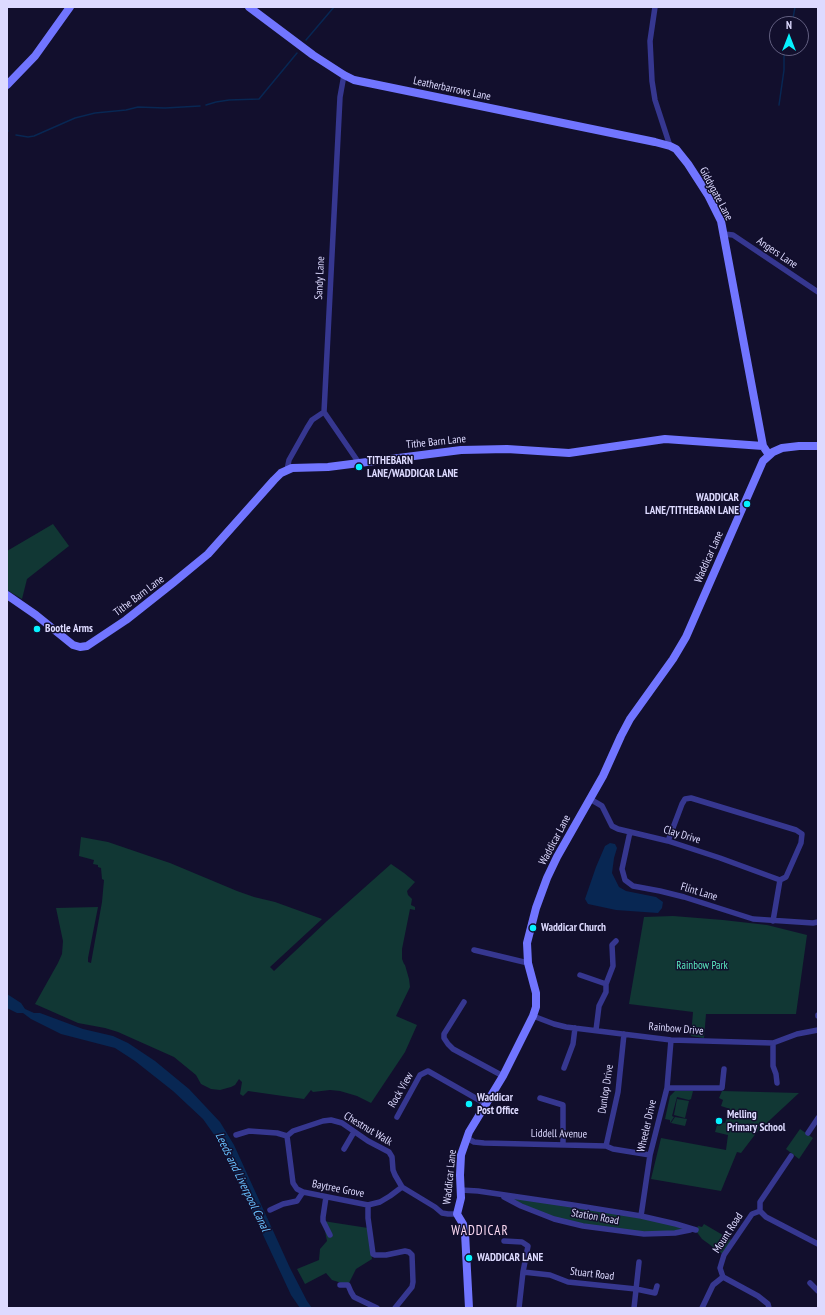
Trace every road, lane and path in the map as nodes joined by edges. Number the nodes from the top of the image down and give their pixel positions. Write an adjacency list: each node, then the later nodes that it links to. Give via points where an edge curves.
1 (70, 7): 5 (street, via 35,56)
2 (248, 7): 4 (street, Leatherbarrows Lane, via 298,45)
3 (655, 7): 6 (street, Giddygate Lane, via 650,41 652,81 655,100)
4 (344, 75): 6 (street, Leatherbarrows Lane, via 372,84); 9 (street, Sandy Lane, via 341,86)
5 (7, 85)
6 (670, 146): 7 (street, Giddygate Lane, via 679,152 708,195)
7 (724, 234): 8 (street, Angers Lane, via 733,235); 10 (street, Giddygate Lane)
8 (818, 292)
9 (324, 412): 13 (street); 14 (street, via 312,420 289,460)
10 (763, 446): 12 (street); 13 (street, Tithe Barn Lane, via 665,439 569,453 507,449 461,450)
11 (818, 446): 12 (street, via 787,447)
12 (769, 455): 16 (street, Waddicar Lane, via 761,466 686,637 630,719)
13 (359, 463): 14 (street, Tithe Barn Lane)
14 (287, 470): 15 (street, Tithe Barn Lane, via 250,505 208,554 126,620 87,646 73,645)
15 (7, 595)
16 (590, 799): 17 (street, Clay Drive, via 602,806 612,826); 24 (street, Waddicar Lane, via 547,878 529,934)
17 (630, 832): 18 (street, Clay Drive); 20 (street, Flint Lane, via 622,869 626,880 633,886 684,897 753,919)
18 (668, 841): 19 (street, Clay Drive); 19 (street, via 682,804 691,798 796,830 802,834 801,843 786,877)
19 (780, 880): 20 (street)
20 (773, 921): 21 (street, Flint Lane)
21 (818, 922)
22 (616, 941): 26 (street, via 612,945 613,966)
23 (474, 950): 24 (street)
24 (528, 963): 28 (street, Waddicar Lane, via 536,993)
25 (580, 975): 26 (street)
26 (606, 984): 30 (street, via 606,992 599,1006)
27 (464, 1002): 37 (street, via 444,1038 453,1048)
28 (533, 1016): 29 (street, Rainbow Drive, via 554,1024); 37 (street, Waddicar Lane)
29 (576, 1028): 30 (street, Rainbow Drive); 35 (street)
30 (596, 1030): 32 (street, Rainbow Drive)
31 (818, 1030): 34 (street, Rainbow Drive)
32 (624, 1034): 33 (street, Rainbow Drive); 52 (street, Dunlop Drive, via 618,1092)
33 (671, 1040): 34 (street, Rainbow Drive); 39 (street, Wheeler Drive)
34 (773, 1043): 38 (street, via 773,1066)
35 (564, 1068)
36 (724, 1069): 39 (street, via 722,1088)
37 (503, 1076): 41 (street, Waddicar Lane)
38 (777, 1083)
39 (667, 1088): 54 (street, Wheeler Drive)
40 (540, 1098): 51 (street, via 563,1105)
41 (486, 1104): 43 (street, Rock View, via 428,1071 420,1075); 50 (street, Waddicar Lane)
42 (346, 1116): 45 (street)
43 (397, 1117)
44 (818, 1118): 47 (street)
45 (342, 1123): 46 (street, Chestnut Walk); 49 (street, Chestnut Walk, via 323,1121 293,1131)
46 (354, 1132): 53 (street); 56 (street, Chestnut Walk, via 389,1152 393,1170)
47 (808, 1132)
48 (236, 1135): 49 (street, via 250,1132)
49 (287, 1136): 58 (street, Baytree Grove, via 293,1183)
50 (467, 1138): 51 (street, Liddell Avenue, via 484,1143); 57 (street, Waddicar Lane, via 461,1155)
51 (563, 1144): 52 (street, Liddell Avenue)
52 (606, 1146): 54 (street, Liddell Avenue)
53 (344, 1149)
54 (650, 1155): 65 (street, Wheeler Drive)
55 (791, 1156): 63 (street, Mount Road, via 760,1202)
56 (402, 1187): 61 (street, Baytree Grove, via 380,1202); 64 (street, Chestnut Walk, via 442,1213)
57 (461, 1190): 59 (street, Station Road); 64 (street, Waddicar Lane)
58 (302, 1192): 60 (street, Baytree Grove); 62 (street, via 297,1201)
59 (500, 1194): 65 (street, Station Road); 67 (street, Station Road, via 521,1206 583,1226 644,1234)
60 (326, 1197): 61 (street, Baytree Grove); 68 (street, via 323,1221)
61 (368, 1205): 80 (street, via 373,1254 386,1255 405,1251 412,1255 412,1287)
62 (270, 1210)
63 (760, 1211): 70 (street, via 766,1217); 73 (street, Mount Road, via 752,1214 724,1254 720,1268)
64 (457, 1214): 81 (street, Waddicar Lane, via 465,1233)
65 (641, 1216): 66 (street, Station Road)
66 (676, 1224): 67 (street); 67 (street, Station Road, via 694,1230)
67 (675, 1232)
68 (330, 1235)
69 (504, 1240): 72 (street, via 522,1242 528,1246)
70 (818, 1244)
71 (639, 1262): 77 (street)
72 (523, 1272): 77 (street, Stuart Road, via 550,1275 568,1282); 82 (street)
73 (722, 1277): 84 (street, via 713,1285); 85 (street, via 758,1296)
74 (810, 1283): 78 (street)
75 (340, 1285): 79 (street, via 350,1283 354,1297)
76 (657, 1286): 77 (street, Stuart Road, via 655,1293)
77 (636, 1289): 83 (street)
78 (818, 1291)
79 (377, 1308)
80 (395, 1308)
81 (469, 1308)
82 (519, 1308)
83 (634, 1308)
84 (702, 1308)
85 (769, 1308)

